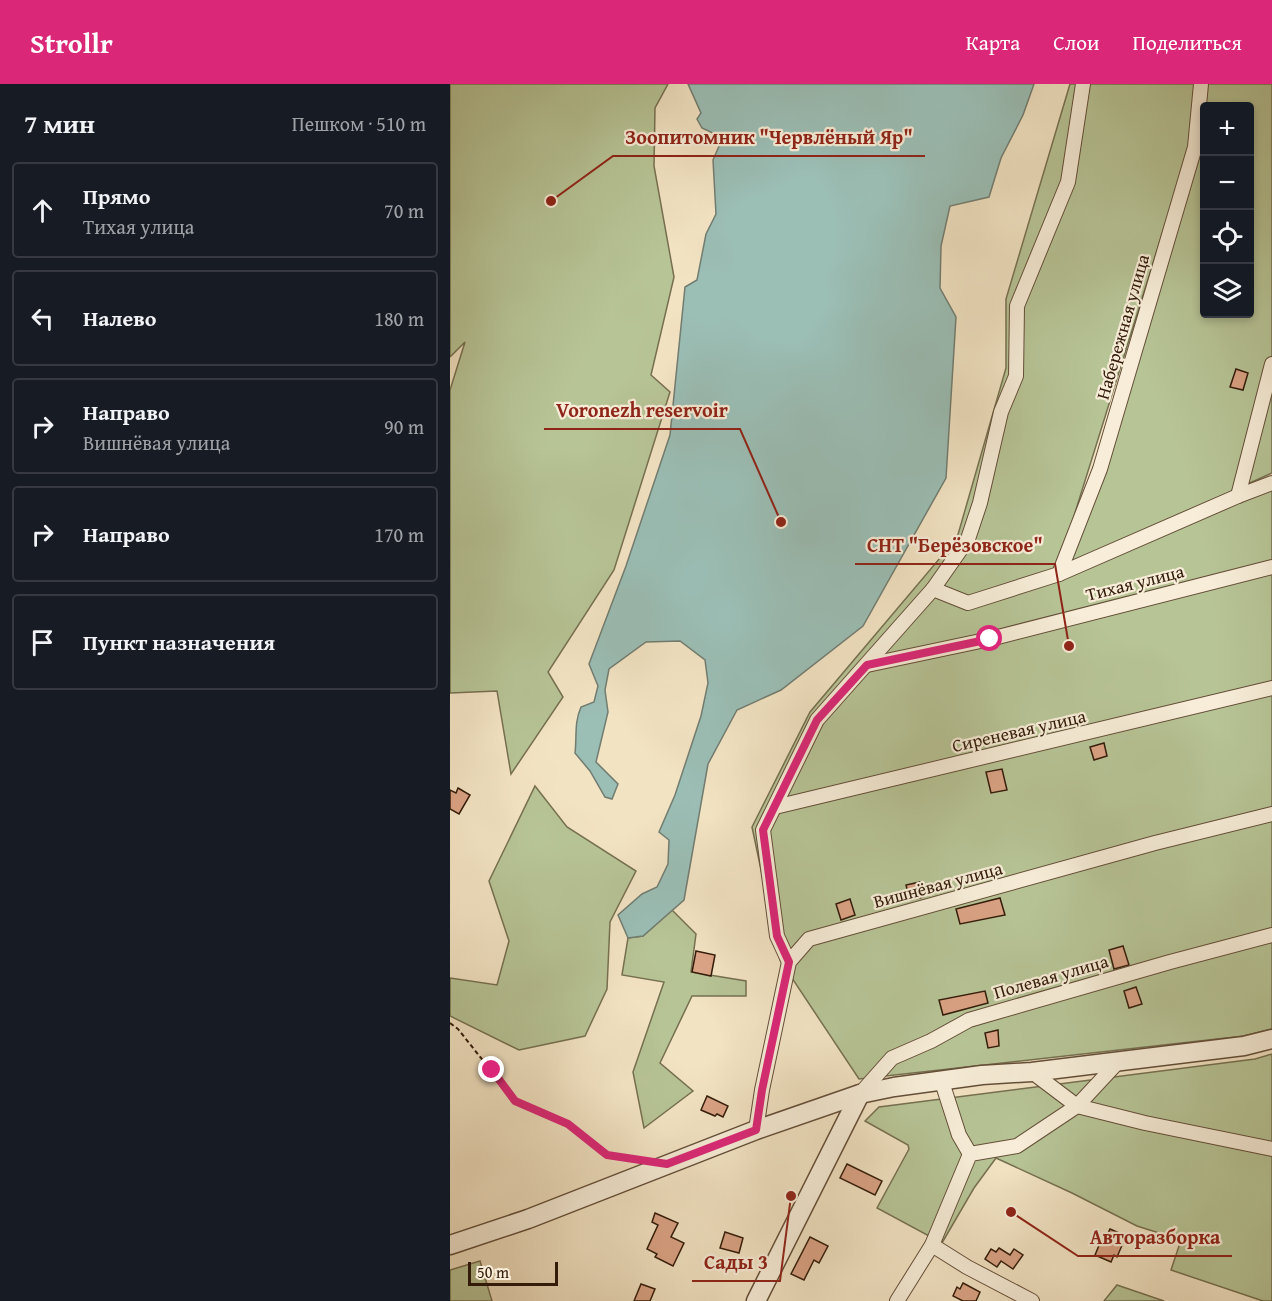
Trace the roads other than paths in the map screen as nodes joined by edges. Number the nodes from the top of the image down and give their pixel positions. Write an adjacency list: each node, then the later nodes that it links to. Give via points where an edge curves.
1 (1083, 84): 8 (street, via 1068,182 1017,306 1016,376 1001,412 980,503 968,539)
2 (1201, 84): 7 (street, Набережная улица, via 1191,158 1100,469)
3 (1272, 364): 5 (street)
4 (1272, 483): 5 (street)
5 (1238, 496): 7 (street)
6 (1272, 567): 9 (street, Тихая улица, via 990,639)
7 (1059, 574): 8 (street, via 968,603)
8 (933, 589): 9 (street)
9 (867, 665): 11 (street, via 817,720)
10 (1272, 688): 11 (street, Сиреневая улица)
11 (774, 807): 14 (street, via 763,830 777,936)
12 (1272, 814): 14 (street, Вишнёвая улица, via 809,939)
13 (1272, 935): 19 (street, Полевая улица, via 969,1020 892,1058)
14 (789, 962): 21 (street, Вишнёвая улица)
15 (1272, 1039): 16 (street)
16 (1117, 1063): 17 (street); 20 (street)
17 (1032, 1072): 18 (street); 20 (street)
18 (942, 1082): 19 (street); 23 (street, via 959,1135)
19 (860, 1094): 21 (street); 26 (street)
20 (1077, 1106): 22 (street); 23 (street, via 1017,1146)
21 (756, 1130): 24 (street, via 528,1219)
22 (1272, 1149)
23 (970, 1154): 25 (street)
24 (450, 1245)
25 (932, 1245): 27 (street); 28 (street)
26 (756, 1301)
27 (897, 1301)
28 (1032, 1301)

